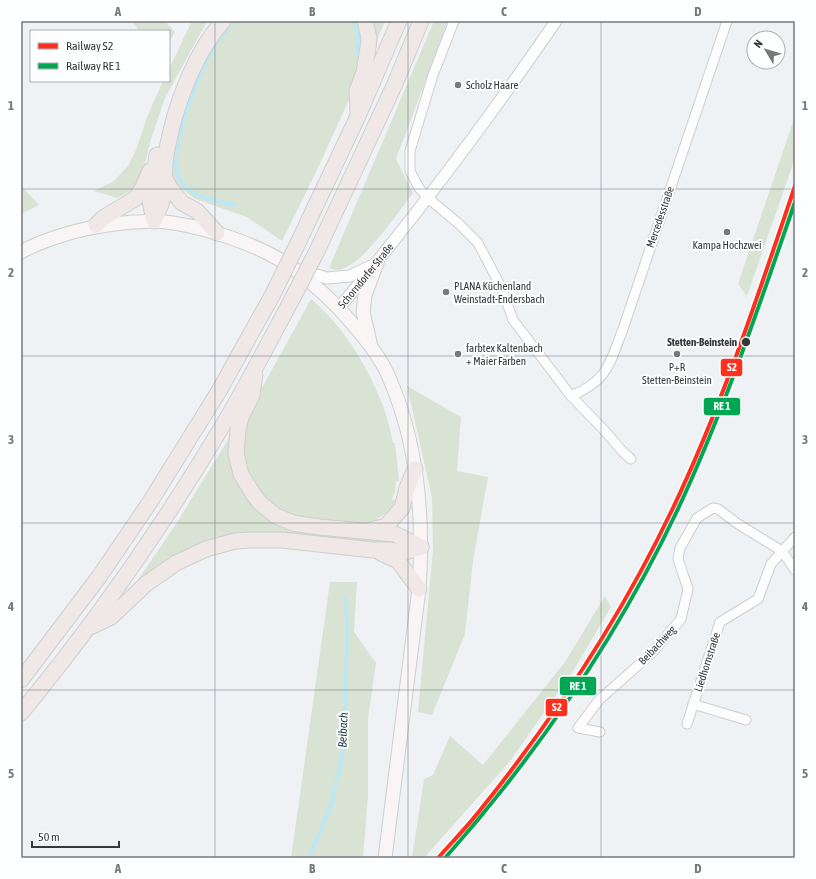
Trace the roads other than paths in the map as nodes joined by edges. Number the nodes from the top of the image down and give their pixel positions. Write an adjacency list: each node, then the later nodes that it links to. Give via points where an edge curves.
1 (215, 21): 10 (highway, via 196,49 173,100)
2 (223, 21): 11 (highway, via 201,53 180,101 166,149)
3 (365, 21): 9 (highway, via 369,38 364,72 357,91)
4 (399, 21): 9 (highway)
5 (421, 21): 21 (highway, bridge, via 394,86 317,251)
6 (454, 21): 12 (street, via 433,75 410,150 410,171)
7 (556, 21): 12 (street, Schorndorfer Straße, via 501,101)
8 (727, 21): 22 (street, Mercedesstraße, via 607,370 587,390)
9 (358, 116): 33 (highway, bridge, via 300,241 220,391 99,577)
10 (157, 158): 13 (highway, via 150,201); 14 (highway, via 137,196 103,218)
11 (164, 177): 13 (highway, via 162,201); 15 (highway, via 182,204 197,211)
12 (428, 198): 17 (street, Schorndorfer Straße); 22 (street, via 478,243 502,289 513,320)
13 (154, 221): 14 (main road, Schorndorfer Straße); 15 (main road, Schorndorfer Straße, via 178,223)
14 (96, 226): 16 (main road, Schorndorfer Straße, via 53,238)
15 (217, 234): 18 (main road, Schorndorfer Straße, via 262,251)
16 (21, 252)
17 (377, 262): 18 (street, via 350,276 327,278); 19 (street, Schorndorfer Straße); 20 (main road, via 365,295 363,312)
18 (293, 268): 19 (main road, Schorndorfer Straße)
19 (339, 308): 20 (main road)
20 (370, 344): 24 (main road, via 388,375 403,417)
21 (256, 368): 25 (highway, via 252,395 241,417 236,442 241,474 252,494 267,510 284,520); 32 (highway, via 167,514)
22 (572, 396): 23 (street)
23 (631, 459)
24 (415, 469): 25 (highway, via 402,508 386,526); 27 (main road)
25 (366, 532): 27 (highway, via 395,534)
26 (795, 537): 29 (street, Liedhornstraße)
27 (422, 547): 28 (highway, via 406,552); 31 (main road)
28 (373, 550): 31 (highway, via 398,561); 32 (highway, via 264,540 235,541 220,545 176,563 146,584 111,616)
29 (782, 551): 30 (street); 34 (street, Liedhornstraße, via 771,564 758,599 720,622); 38 (street, Beibachweg, via 718,509 713,508 697,518 680,548 678,559 688,589 681,618 652,653 600,700 578,728)
30 (795, 570)
31 (419, 589): 39 (main road)
32 (87, 629): 35 (highway)
33 (21, 680)
34 (693, 704): 36 (street, Liedhornstraße); 37 (street, Liedhornstraße)
35 (21, 713)
36 (746, 720)
37 (687, 724)
38 (600, 732)
39 (385, 858)

